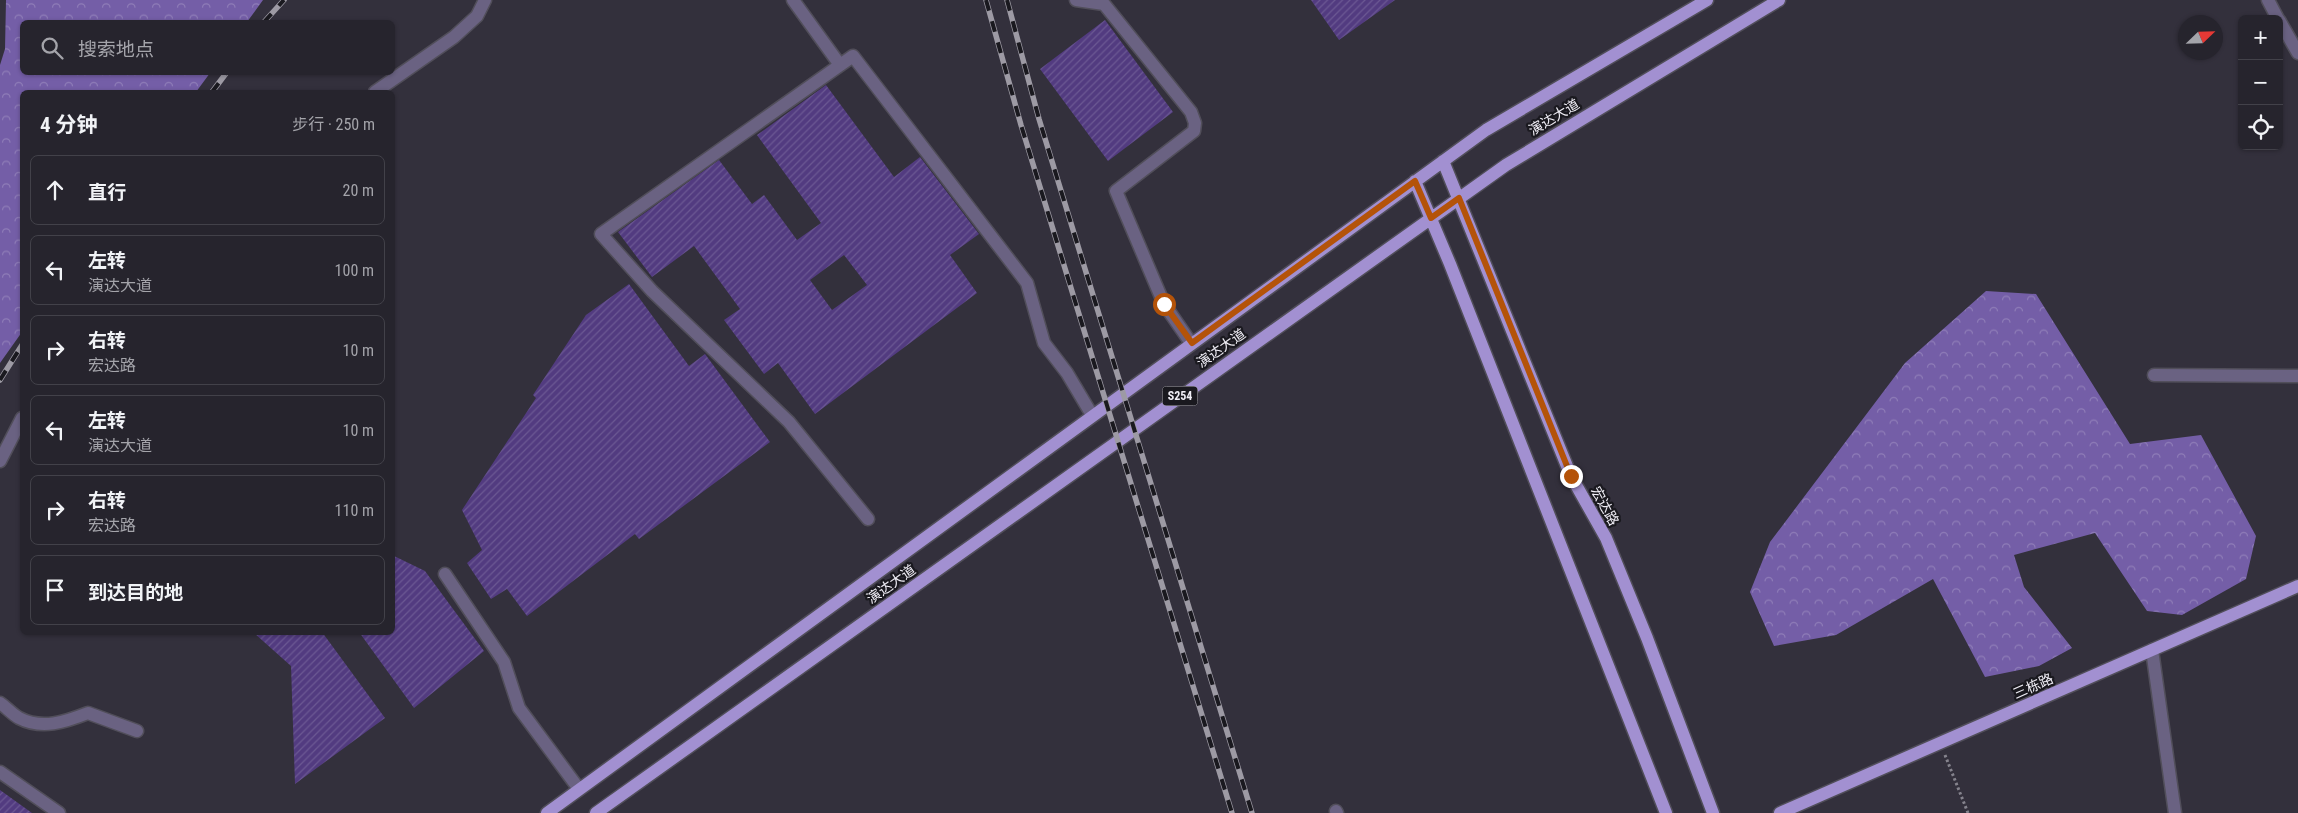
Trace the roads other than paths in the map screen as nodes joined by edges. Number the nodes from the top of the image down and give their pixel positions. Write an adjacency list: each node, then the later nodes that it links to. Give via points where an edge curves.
1 (485, 0): 11 (street, via 477,16 454,37)
2 (793, 0): 10 (street)
3 (1076, 0): 16 (street, via 1104,4 1191,112 1195,123 1194,131 1116,191 1164,304)
4 (1707, 0): 12 (main road, 演达大道 / S254, via 1486,130)
5 (1779, 0): 14 (main road, 演达大道 / S254, via 1506,165)
6 (2268, 0): 7 (street)
7 (2277, 15)
8 (2283, 26): 9 (street)
9 (2298, 53)
10 (840, 65): 19 (street, via 853,56 1027,283 1044,342); 22 (street, via 601,234 652,291 789,422)
11 (378, 90)
12 (1443, 160): 13 (main road, 演达大道 / S254); 14 (main road, 宏达路)
13 (1415, 181): 15 (main road); 16 (main road, 演达大道 / S254)
14 (1459, 198): 15 (main road, 演达大道 / S254); 34 (main road, 宏达路, via 1571,476 1606,538)
15 (1431, 218): 32 (main road, 演达大道 / S254); 33 (main road)
16 (1192, 343): 19 (main road, 演达大道 / S254)
17 (2154, 375): 18 (street)
18 (2298, 376)
19 (1092, 415): 29 (main road, 演达大道 / S254)
20 (20, 422): 21 (street)
21 (0, 461)
22 (868, 520)
23 (445, 574): 29 (street, via 504,662 519,708)
24 (2298, 586): 25 (main road, 三栋路)
25 (2152, 650): 35 (main road, 三栋路); 36 (street)
26 (0, 703): 27 (street, via 19,718 46,725 88,713)
27 (137, 731)
28 (0, 772): 30 (street)
29 (579, 789): 31 (main road, 演达大道 / S254)
30 (59, 813)
31 (547, 813)
32 (596, 813)
33 (1666, 813)
34 (1713, 813)
35 (1780, 813)
36 (2175, 813)

